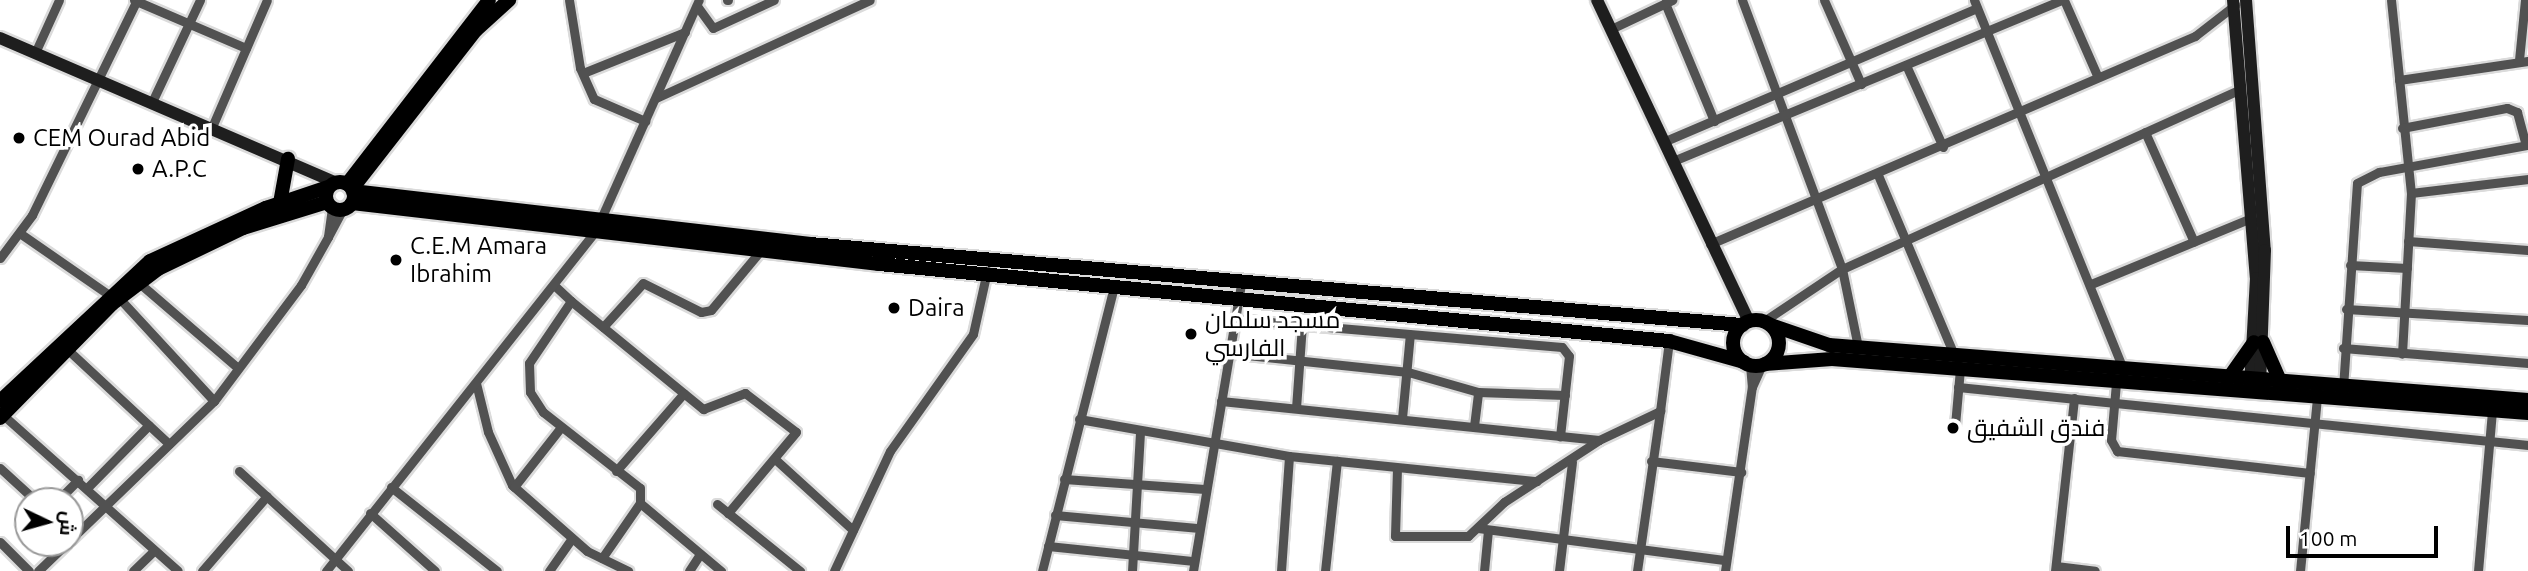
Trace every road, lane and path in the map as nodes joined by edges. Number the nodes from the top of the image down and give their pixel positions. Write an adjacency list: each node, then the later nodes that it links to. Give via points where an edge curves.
1 (59, 0): 27 (street)
2 (136, 0): 21 (street); 34 (street)
3 (200, 0): 21 (street)
4 (267, 0): 26 (street)
5 (489, 0): 35 (main road)
6 (509, 0): 35 (main road)
7 (569, 0): 31 (street)
8 (774, 0): 18 (street, via 713,28)
9 (870, 0): 19 (street)
10 (1597, 0): 22 (street)
11 (1742, 0): 38 (street)
12 (1824, 0): 29 (street)
13 (2063, 0): 24 (street); 32 (street)
14 (2391, 0): 33 (street)
15 (2525, 0): 28 (street)
16 (1669, 2): 22 (street); 44 (street)
17 (2239, 2): 32 (street, via 2195,36); 37 (street); 95 (street, via 2265,250)
18 (698, 3): 23 (street)
19 (857, 3): 39 (street)
20 (1975, 4): 24 (street); 29 (street)
21 (188, 24): 26 (street); 40 (street)
22 (1611, 29): 48 (street)
23 (685, 32): 31 (street); 39 (street)
24 (1984, 32): 30 (street); 41 (street)
25 (0, 38): 27 (street)
26 (246, 48): 45 (street)
27 (36, 53): 34 (street)
28 (2524, 61): 33 (street)
29 (1851, 64): 36 (street); 38 (street)
30 (1906, 65): 36 (street); 50 (street)
31 (583, 73): 43 (street, via 599,104)
32 (2096, 75): 41 (street)
33 (2399, 80): 46 (street)
34 (101, 81): 40 (street); 63 (street)
35 (429, 81): 58 (main road)
36 (1861, 84): 42 (street)
37 (2241, 89): 47 (street); 61 (street)
38 (1782, 93): 42 (street); 44 (street)
39 (656, 99): 43 (street)
40 (152, 102): 45 (street)
41 (2019, 110): 50 (street); 55 (street)
42 (1788, 116): 52 (street); 59 (street)
43 (645, 121): 62 (street)
44 (1714, 121): 48 (street)
45 (212, 127): 51 (street)
46 (2402, 128): 49 (street, via 2507,108 2517,112); 53 (street)
47 (2146, 132): 55 (street); 66 (street)
48 (1663, 142): 52 (street)
49 (2527, 145): 53 (street)
50 (1942, 147): 54 (street)
51 (288, 159): 58 (street); 60 (main road)
52 (1673, 161): 67 (street)
53 (2408, 167): 57 (street); 72 (street, via 2357,183)
54 (1878, 175): 59 (street); 64 (street)
55 (2049, 176): 64 (street); 78 (street)
56 (2528, 179): 57 (street)
57 (2411, 193): 65 (street)
58 (341, 195): 60 (main road); 62 (main road); 76 (main road, via 243,228); 105 (street, via 328,237 300,285)
59 (1815, 201): 67 (street); 74 (street)
60 (280, 204): 81 (main road, via 150,261)
61 (2251, 218): 66 (street); 95 (street)
62 (598, 226): 68 (main road); 71 (main road); 79 (street)
63 (21, 234): 70 (street); 81 (street)
64 (1907, 239): 74 (street); 103 (street)
65 (2408, 241): 69 (street); 73 (street)
66 (2194, 242): 78 (street)
67 (1710, 244): 89 (street)
68 (761, 250): 75 (main road); 91 (street, via 711,310 701,312 643,283)
69 (2528, 250)
70 (0, 258)
71 (991, 260): 75 (street); 77 (main road)
72 (2350, 265): 73 (street); 84 (street)
73 (2407, 268): 85 (street)
74 (1842, 269): 89 (street); 96 (street)
75 (986, 275): 80 (main road); 174 (street, via 973,334 904,427)
76 (138, 282): 81 (main road); 105 (street)
77 (1241, 283): 82 (street); 89 (main road)
78 (2091, 284): 107 (street)
79 (555, 286): 83 (street); 109 (street)
80 (1114, 287): 82 (main road); 129 (street)
81 (114, 296): 98 (main road); 120 (street); 124 (main road)
82 (1237, 298): 86 (street); 88 (main road)
83 (570, 300): 91 (street); 134 (street, via 537,345 527,376 536,403)
84 (2346, 309): 85 (street); 97 (street)
85 (2404, 314): 87 (street); 100 (street)
86 (1234, 319): 90 (street); 99 (street)
87 (2528, 320)
88 (1488, 322): 93 (street); 94 (main road)
89 (1757, 323): 96 (main road, via 1808,340); 104 (main road, via 1734,347); 104 (main road, via 1779,346)
90 (1302, 325): 92 (street); 101 (street)
91 (603, 327): 115 (street)
92 (1410, 334): 93 (street); 106 (street)
93 (1487, 340): 116 (street, via 1565,348)
94 (1669, 341): 104 (main road); 125 (street)
95 (2259, 342): 108 (main road); 110 (main road); 112 (street)
96 (1858, 347): 103 (main road)
97 (2343, 348): 100 (street); 113 (street)
98 (68, 349): 124 (main road); 131 (street)
99 (1228, 352): 101 (street); 121 (street)
100 (2402, 354): 102 (street)
101 (1299, 360): 106 (street); 123 (street)
102 (2527, 360)
103 (1958, 363): 104 (main road, via 1797,358); 107 (main road); 111 (street)
104 (1755, 364): 151 (street)
105 (238, 368): 120 (street)
106 (1408, 372): 114 (street); 128 (street)
107 (2120, 377): 108 (main road); 112 (main road); 122 (street)
108 (2228, 379): 112 (main road)
109 (476, 383): 159 (street); 160 (street, via 488,432)
110 (2281, 383): 112 (main road); 113 (main road)
111 (1958, 387): 117 (street); 132 (street)
112 (2255, 387): 118 (main road)
113 (2343, 388): 119 (main road)
114 (1478, 392): 116 (street); 133 (street)
115 (684, 393): 143 (street, via 709,410 733,393 745,393 797,433); 150 (street)
116 (1565, 395): 136 (street)
117 (2074, 398): 122 (street); 188 (street)
118 (2317, 398): 126 (main road); 130 (street)
119 (2528, 400)
120 (214, 401): 139 (street)
121 (1221, 401): 123 (street); 140 (street)
122 (2113, 402): 130 (street); 152 (street, via 2111,443 2117,451)
123 (1296, 408): 128 (street)
124 (1, 411): 154 (street)
125 (1660, 411): 137 (street); 145 (street)
126 (2492, 411): 127 (main road); 138 (street)
127 (2528, 413)
128 (1402, 418): 133 (street)
129 (1079, 419): 135 (street); 153 (street)
130 (2316, 424): 138 (street); 152 (street)
131 (149, 425): 139 (street); 161 (street)
132 (1955, 425)
133 (1474, 426): 136 (street)
134 (561, 427): 150 (street); 160 (street)
135 (1140, 431): 140 (street); 156 (street)
136 (1560, 436): 137 (street)
137 (1599, 440): 146 (street)
138 (2490, 441): 141 (street); 214 (street)
139 (169, 444): 166 (street)
140 (1213, 445): 142 (street); 162 (street)
141 (2528, 445)
142 (1289, 456): 144 (street); 206 (street)
143 (776, 460): 168 (street); 174 (street)
144 (1337, 461): 148 (street); 207 (street)
145 (1651, 461): 151 (street); 179 (street)
146 (1572, 462): 155 (street); 175 (street)
147 (0, 468): 157 (street)
148 (1397, 468): 155 (street); 173 (street, via 1395,536 1453,539)
149 (239, 471): 163 (street)
150 (616, 471): 164 (street, via 640,488)
151 (1741, 472): 186 (street)
152 (2310, 473): 213 (street)
153 (1064, 479): 156 (street); 169 (street)
154 (78, 480): 158 (street); 161 (street)
155 (1537, 481): 173 (street)
156 (1134, 484): 162 (street); 170 (street)
157 (21, 487)
158 (71, 487)
159 (391, 487): 167 (street); 198 (street)
160 (514, 487): 176 (street)
161 (87, 488): 166 (street)
162 (1205, 489): 172 (street)
163 (267, 496): 185 (street); 194 (street)
164 (640, 503): 181 (street); 184 (street)
165 (717, 504): 168 (street)
166 (105, 506): 171 (street); 180 (street)
167 (370, 513): 185 (street); 197 (street)
168 (728, 513): 202 (street)
169 (1055, 515): 170 (street); 178 (street)
170 (1131, 522): 172 (street); 182 (street)
171 (84, 527)
172 (1199, 528): 187 (street)
173 (1483, 529): 175 (street); 208 (street)
174 (853, 530): 203 (street)
175 (1563, 539): 179 (street); 209 (street)
176 (571, 540): 184 (street); 199 (street)
177 (0, 542): 190 (street)
178 (1048, 546): 182 (street); 204 (street)
179 (1639, 548): 186 (street); 210 (street)
180 (154, 551): 192 (street); 193 (street)
181 (700, 554): 200 (street); 201 (street)
182 (1133, 554): 187 (street); 205 (street)
183 (53, 557): 191 (street)
184 (602, 558): 189 (street)
185 (335, 559): 195 (street); 196 (street)
186 (1727, 560): 211 (street)
187 (1194, 566)
188 (2056, 569): 212 (street)
189 (625, 570)
190 (29, 571)
191 (38, 571)
192 (133, 571)
193 (178, 571)
194 (202, 571)
195 (326, 571)
196 (348, 571)
197 (435, 571)
198 (497, 571)
199 (549, 571)
200 (689, 571)
201 (721, 571)
202 (800, 571)
203 (834, 571)
204 (1042, 571)
205 (1132, 571)
206 (1281, 571)
207 (1325, 571)
208 (1485, 571)
209 (1559, 571)
210 (1637, 571)
211 (1725, 571)
212 (2095, 571)
213 (2300, 571)
214 (2478, 571)

